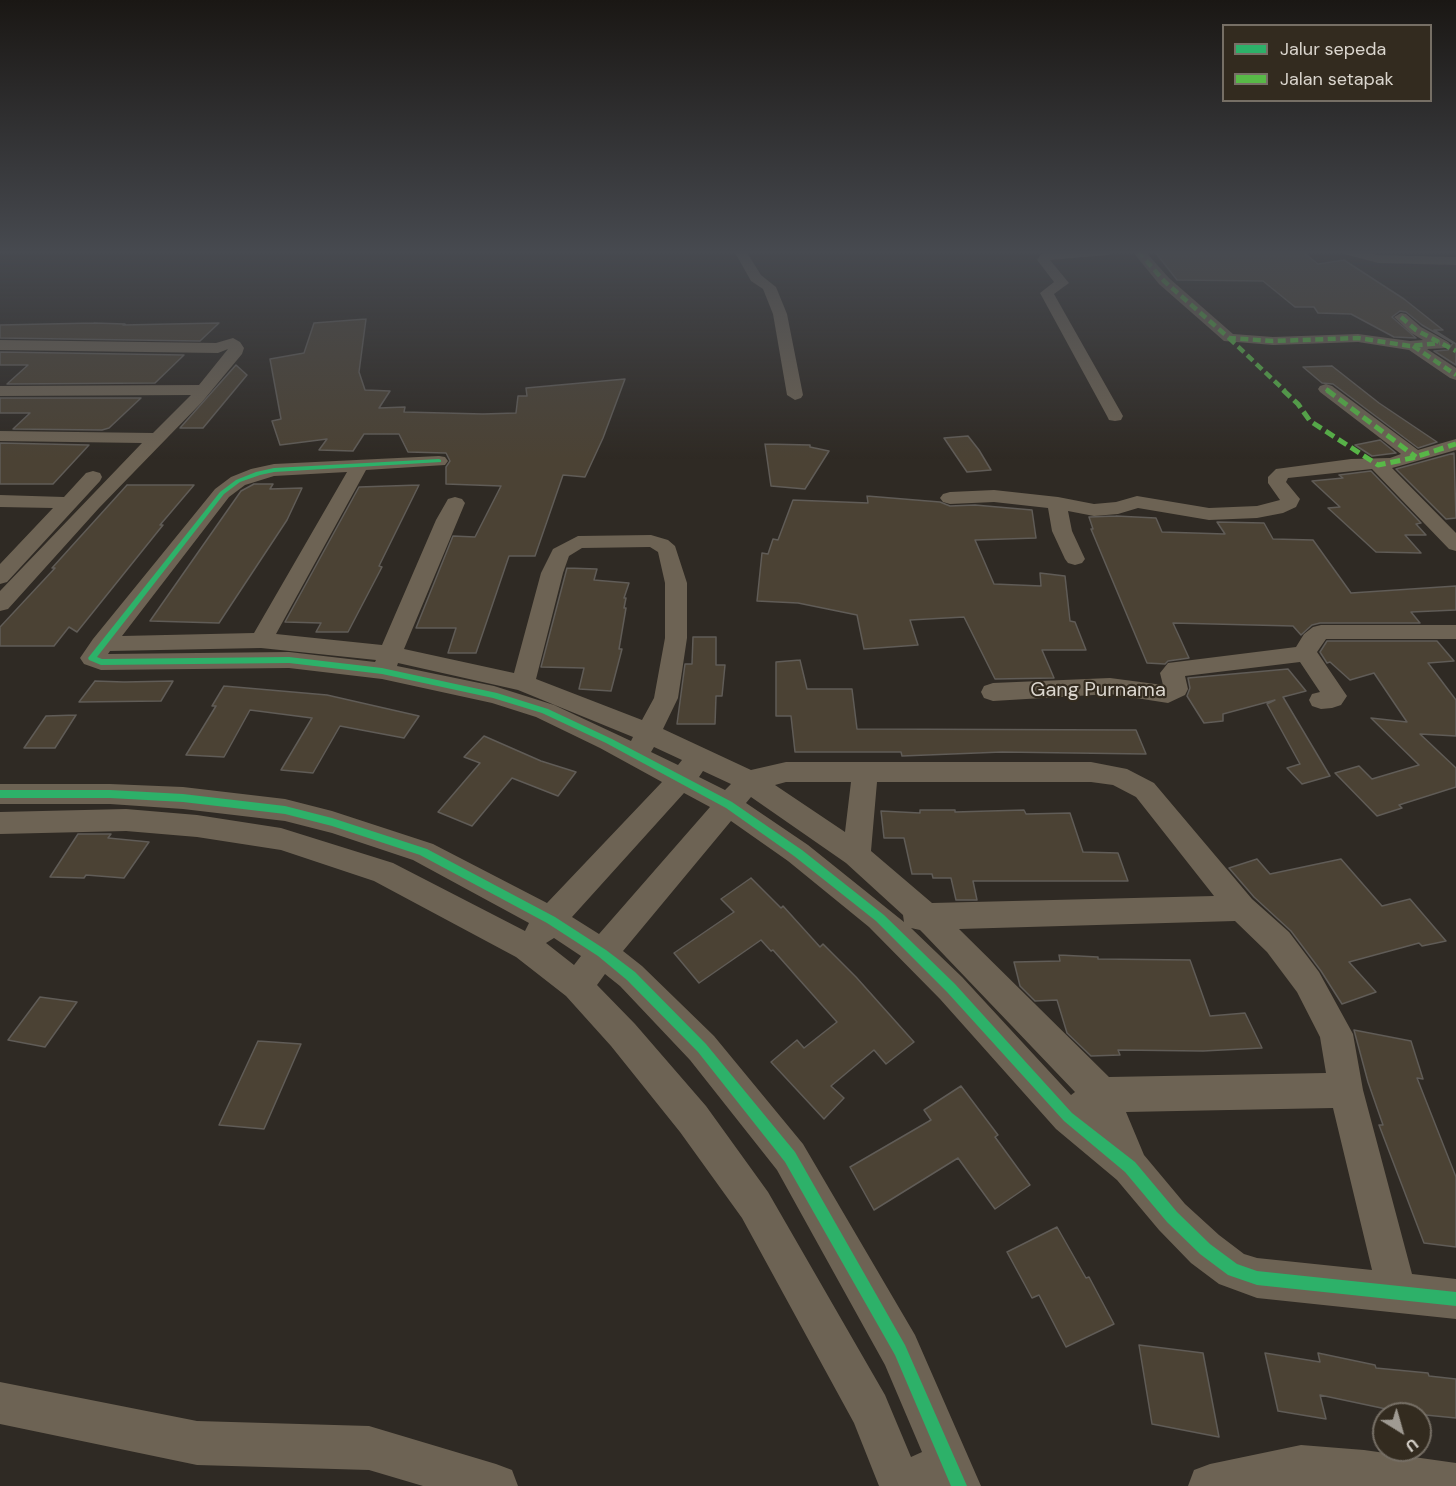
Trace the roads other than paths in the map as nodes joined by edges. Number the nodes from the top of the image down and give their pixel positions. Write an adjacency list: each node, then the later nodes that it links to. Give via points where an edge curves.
1 (781, 320): 15 (street)
2 (1062, 320): 16 (street)
3 (1209, 320): 9 (street, via 1229,338 1358,338)
4 (1406, 320): 6 (street)
5 (0, 338): 8 (street, via 215,340)
6 (1440, 343): 9 (street); 10 (street)
7 (0, 345): 8 (street)
8 (226, 345): 13 (street, via 236,348 234,354)
9 (1413, 346): 11 (street)
10 (1456, 351)
11 (1456, 375)
12 (1326, 389): 21 (street)
13 (194, 390): 14 (street); 18 (street); 19 (street)
14 (0, 391)
15 (795, 395)
16 (1115, 416)
17 (0, 436): 18 (street)
18 (132, 438): 19 (street); 27 (street)
19 (156, 438): 33 (street)
20 (1456, 444): 21 (street)
21 (1416, 457): 24 (street)
22 (439, 461): 23 (street)
23 (360, 464): 35 (street); 36 (street, via 274,470 247,476 229,486)
24 (1378, 465): 29 (street, via 1351,464 1283,473 1277,477 1277,483 1289,503 1257,512 1209,514 1137,502 1094,510); 30 (street)
25 (951, 498): 29 (street, via 994,496)
26 (0, 501): 27 (street)
27 (68, 503): 32 (street)
28 (455, 503): 38 (street)
29 (1058, 503): 31 (street, via 1062,531)
30 (1456, 545)
31 (1076, 559)
32 (2, 574)
33 (0, 604)
34 (1456, 632): 37 (street, via 1324,631 1312,639)
35 (261, 640): 36 (street); 38 (street)
36 (101, 644): 38 (street, via 91,657 101,662)
37 (1305, 652): 40 (street, Gang Purnama, via 1176,669 1172,673 1176,689 1168,694 1110,686); 41 (street, via 1335,696)
38 (387, 662): 39 (street); 42 (street)
39 (523, 683): 42 (street); 42 (street, via 560,553 578,542 661,544 668,550 676,583 676,639 666,698)
40 (993, 692)
41 (1321, 700)
42 (643, 744): 43 (street)
43 (692, 768): 45 (street); 47 (street); 53 (street)
44 (865, 773): 45 (street, via 786,772); 49 (street); 50 (street, via 1091,772 1118,776 1146,790)
45 (749, 781): 47 (street); 49 (street)
46 (0, 794): 53 (street, via 183,798 285,810 423,852)
47 (729, 805): 52 (street); 55 (street)
48 (0, 823): 54 (street, via 126,820 281,839 383,872)
49 (856, 855): 51 (street)
50 (1241, 908): 51 (street); 57 (street, via 1278,942 1330,1020)
51 (926, 916): 52 (street); 58 (street)
52 (880, 918): 59 (street, via 951,988)
53 (551, 920): 54 (street); 55 (street)
54 (527, 947): 56 (street)
55 (602, 953): 56 (street); 64 (street, via 632,976 702,1048 790,1157 900,1350)
56 (577, 986): 67 (street, via 693,1119 755,1204 870,1410)
57 (1346, 1090): 58 (street); 61 (street)
58 (1101, 1095): 59 (street); 60 (street)
59 (1068, 1117): 60 (street)
60 (1130, 1167): 61 (street, via 1180,1225 1233,1270 1257,1278)
61 (1397, 1293): 62 (street)
62 (1456, 1299)
63 (0, 1403): 65 (street, via 197,1443 369,1448)
64 (953, 1474): 67 (street)
65 (466, 1482)
66 (1456, 1485): 68 (street, via 1301,1467)
67 (901, 1486)
68 (1210, 1486)

